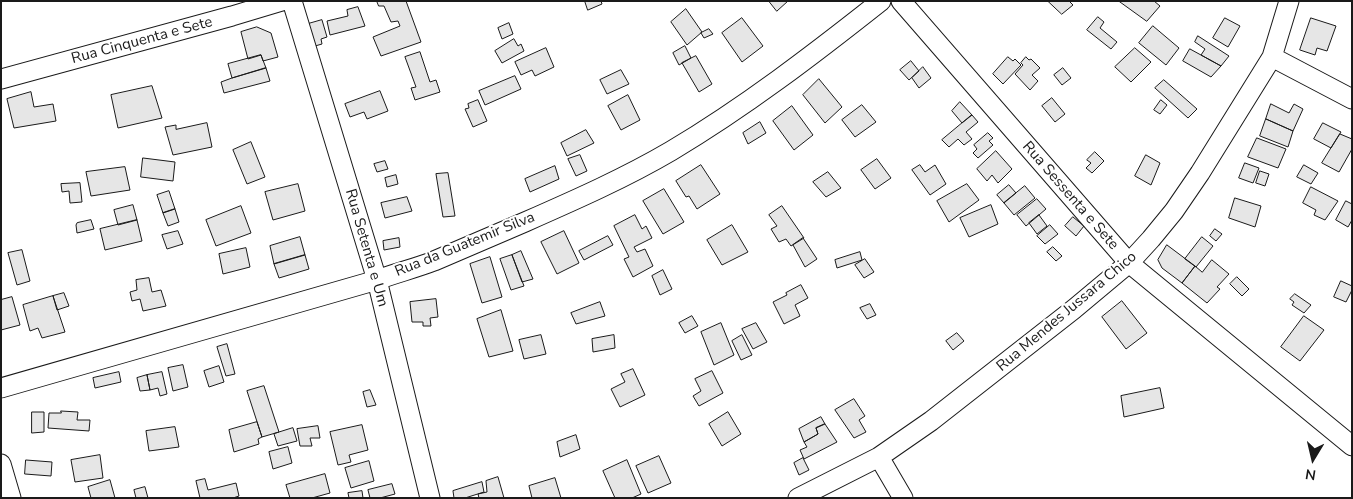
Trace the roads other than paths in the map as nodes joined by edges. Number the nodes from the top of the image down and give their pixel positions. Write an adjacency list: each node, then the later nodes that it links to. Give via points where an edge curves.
1 (282, 1): 7 (street, Rua Cinquenta e Sete)
2 (292, 1): 10 (street, Rua Setenta e Um)
3 (881, 1): 10 (street, Rua da Guatemir Silva, via 762,91 642,168 433,261)
4 (901, 1): 9 (street, Rua Sessenta e Sete)
5 (1289, 1): 6 (street, Rua Mendes Jussara Chico)
6 (1272, 57): 8 (street); 9 (street, Rua Mendes Jussara Chico, via 1174,211)
7 (1, 79)
8 (1352, 99)
9 (1129, 263): 12 (street, Rua Sessenta e Sete); 13 (street, Rua Mendes Jussara Chico, via 931,421)
10 (377, 280): 11 (street, Rua da Guatemir Silva); 16 (street, Rua Setenta e Um)
11 (1, 388)
12 (1352, 446)
13 (879, 457): 17 (street, Rua Mendes Jussara Chico); 18 (street)
14 (1, 464): 15 (street)
15 (11, 498)
16 (430, 498)
17 (798, 498)
18 (903, 498)

